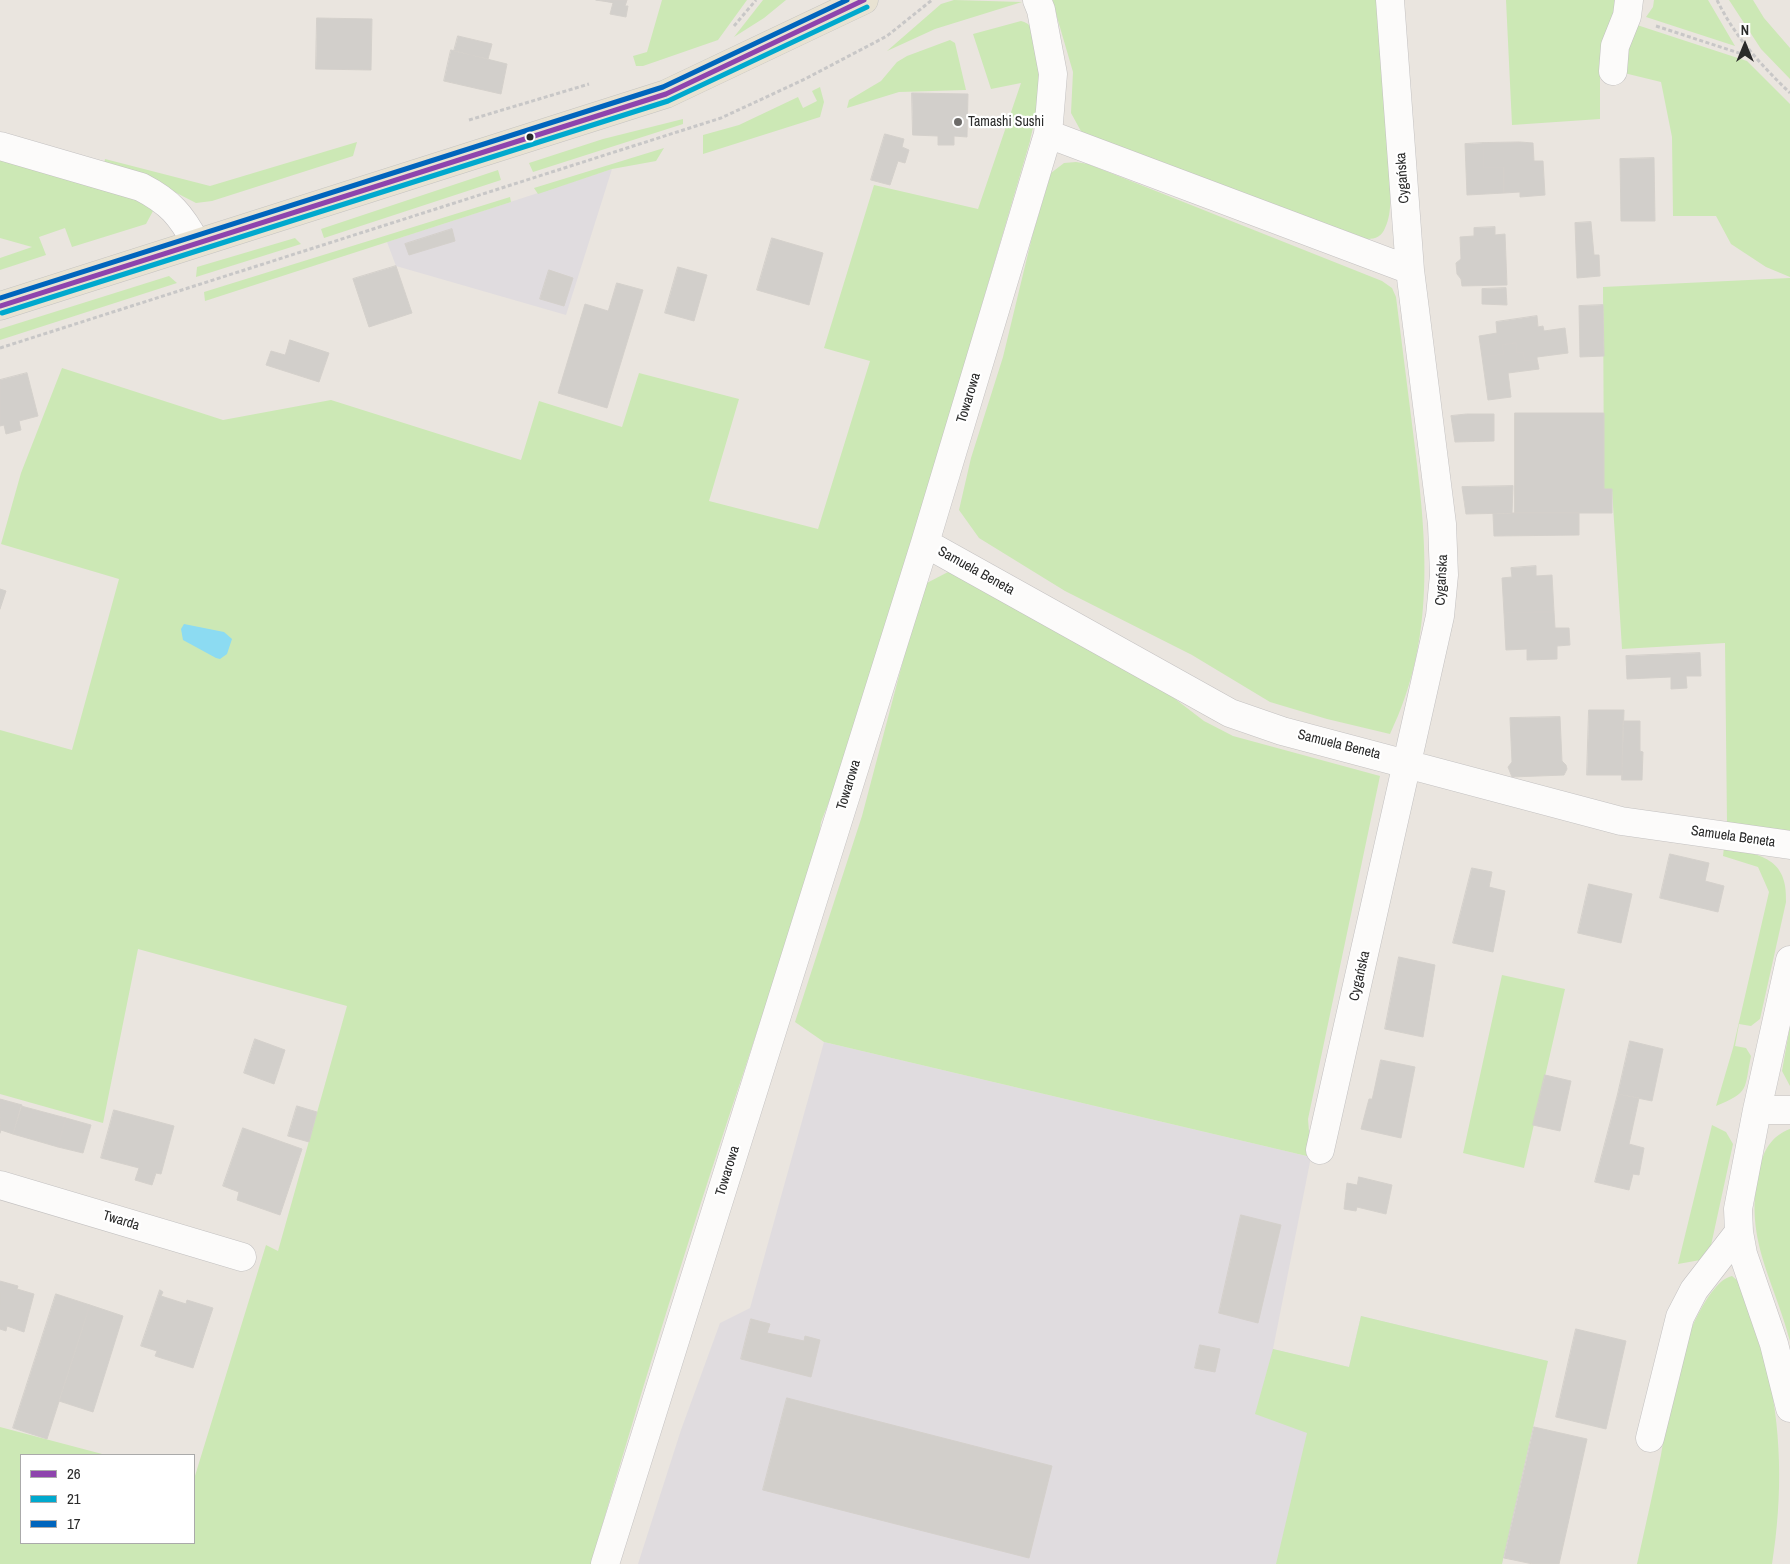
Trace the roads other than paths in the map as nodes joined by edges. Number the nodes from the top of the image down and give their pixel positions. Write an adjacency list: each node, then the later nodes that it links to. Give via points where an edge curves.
1 (826, 0): 6 (main road)
2 (864, 0): 6 (main road)
3 (1036, 0): 8 (street, Towarowa, via 1041,10 1053,74)
4 (1390, 0): 11 (street, Cygańska)
5 (1629, 0): 7 (street, via 1627,16 1615,46)
6 (806, 27): 10 (main road, via 666,94)
7 (1613, 71)
8 (1048, 134): 11 (street); 13 (street, Towarowa)
9 (0, 146): 10 (street, via 141,187 162,198 176,211)
10 (196, 243): 12 (main road)
11 (1410, 270): 14 (street, Cygańska, via 1442,524 1444,575 1440,616)
12 (0, 306)
13 (925, 543): 14 (street, Samuela Beneta, via 1230,713 1282,731); 25 (street, Towarowa)
14 (1408, 763): 15 (street, Samuela Beneta, via 1621,821); 19 (street, Cygańska)
15 (1790, 845)
16 (1790, 960): 17 (street)
17 (1757, 1110): 18 (street); 21 (street, via 1738,1209)
18 (1790, 1110)
19 (1320, 1150)
20 (0, 1185): 22 (street, Twarda)
21 (1739, 1232): 23 (street); 24 (street, via 1699,1284 1680,1317)
22 (242, 1257)
23 (1790, 1408)
24 (1650, 1438)
25 (605, 1564)

